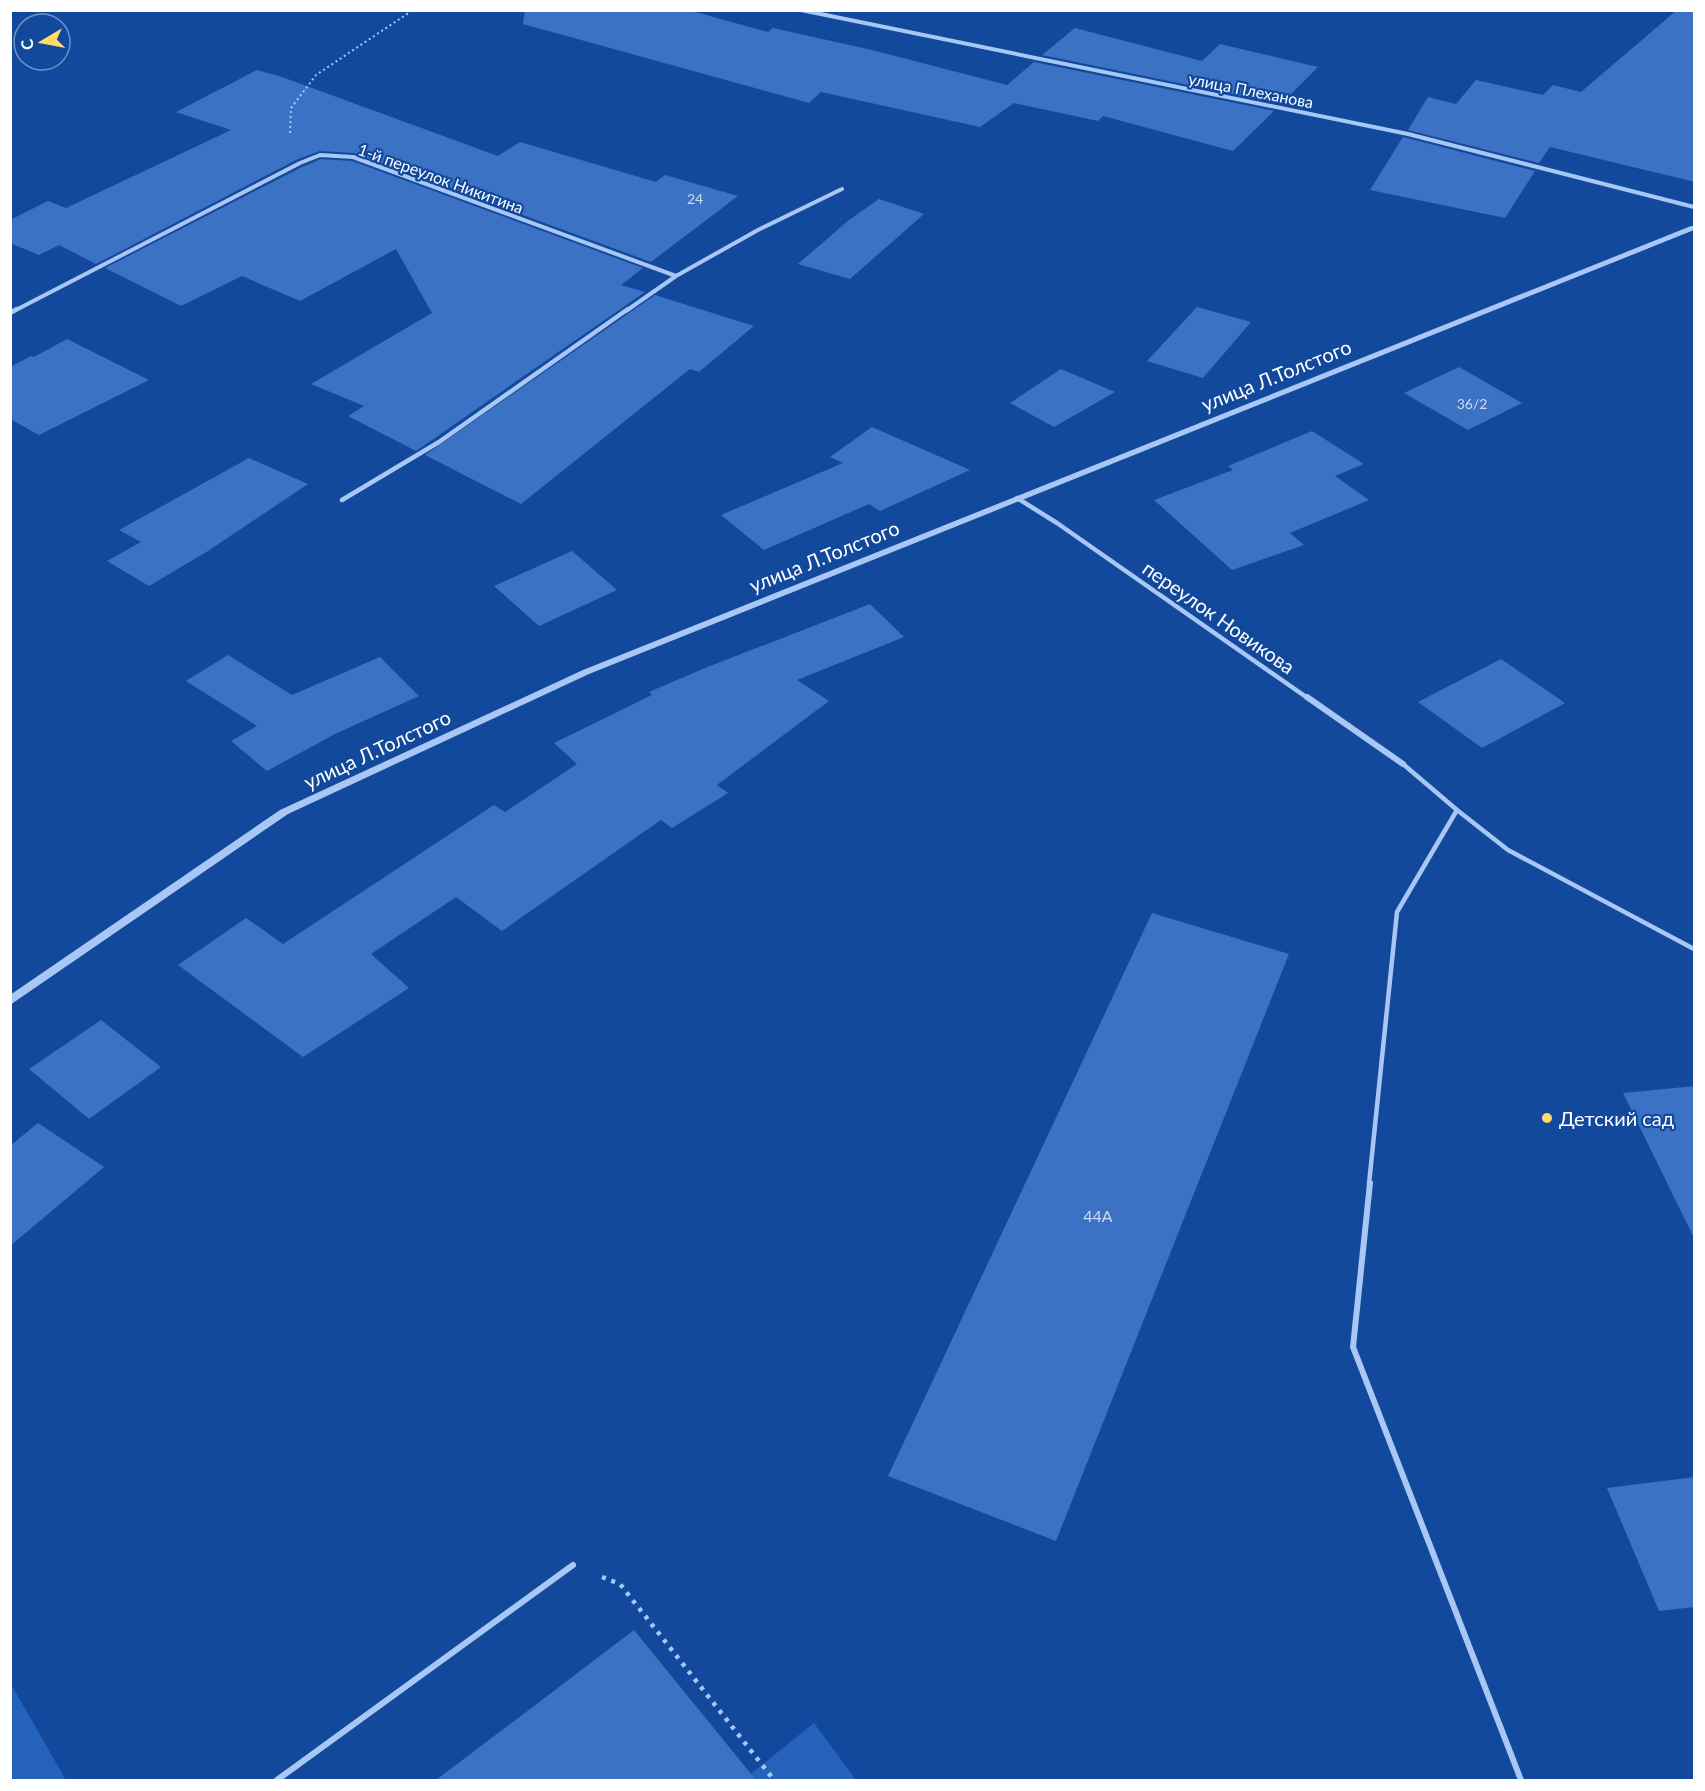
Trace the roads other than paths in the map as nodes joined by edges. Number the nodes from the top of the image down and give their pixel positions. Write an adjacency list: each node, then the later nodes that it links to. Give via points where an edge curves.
1 (801, 10): 3 (street, улица Плеханова, via 1408,134)
2 (842, 189): 5 (street, via 734,240)
3 (1695, 207)
4 (1695, 228): 7 (street, улица Л.Толстого)
5 (676, 276): 6 (street, 1-й переулок Никитина, via 353,157 320,155); 8 (street, via 439,442)
6 (10, 313)
7 (1017, 498): 9 (street, переулок Новикова); 12 (street, улица Л.Толстого, via 586,672 284,812)
8 (342, 500)
9 (1403, 764): 10 (lane)
10 (1457, 810): 11 (lane, via 1508,850); 15 (lane, via 1397,912 1353,1347)
11 (1695, 949)
12 (10, 1001)
13 (573, 1565): 14 (lane)
14 (278, 1780)
15 (1521, 1780)

